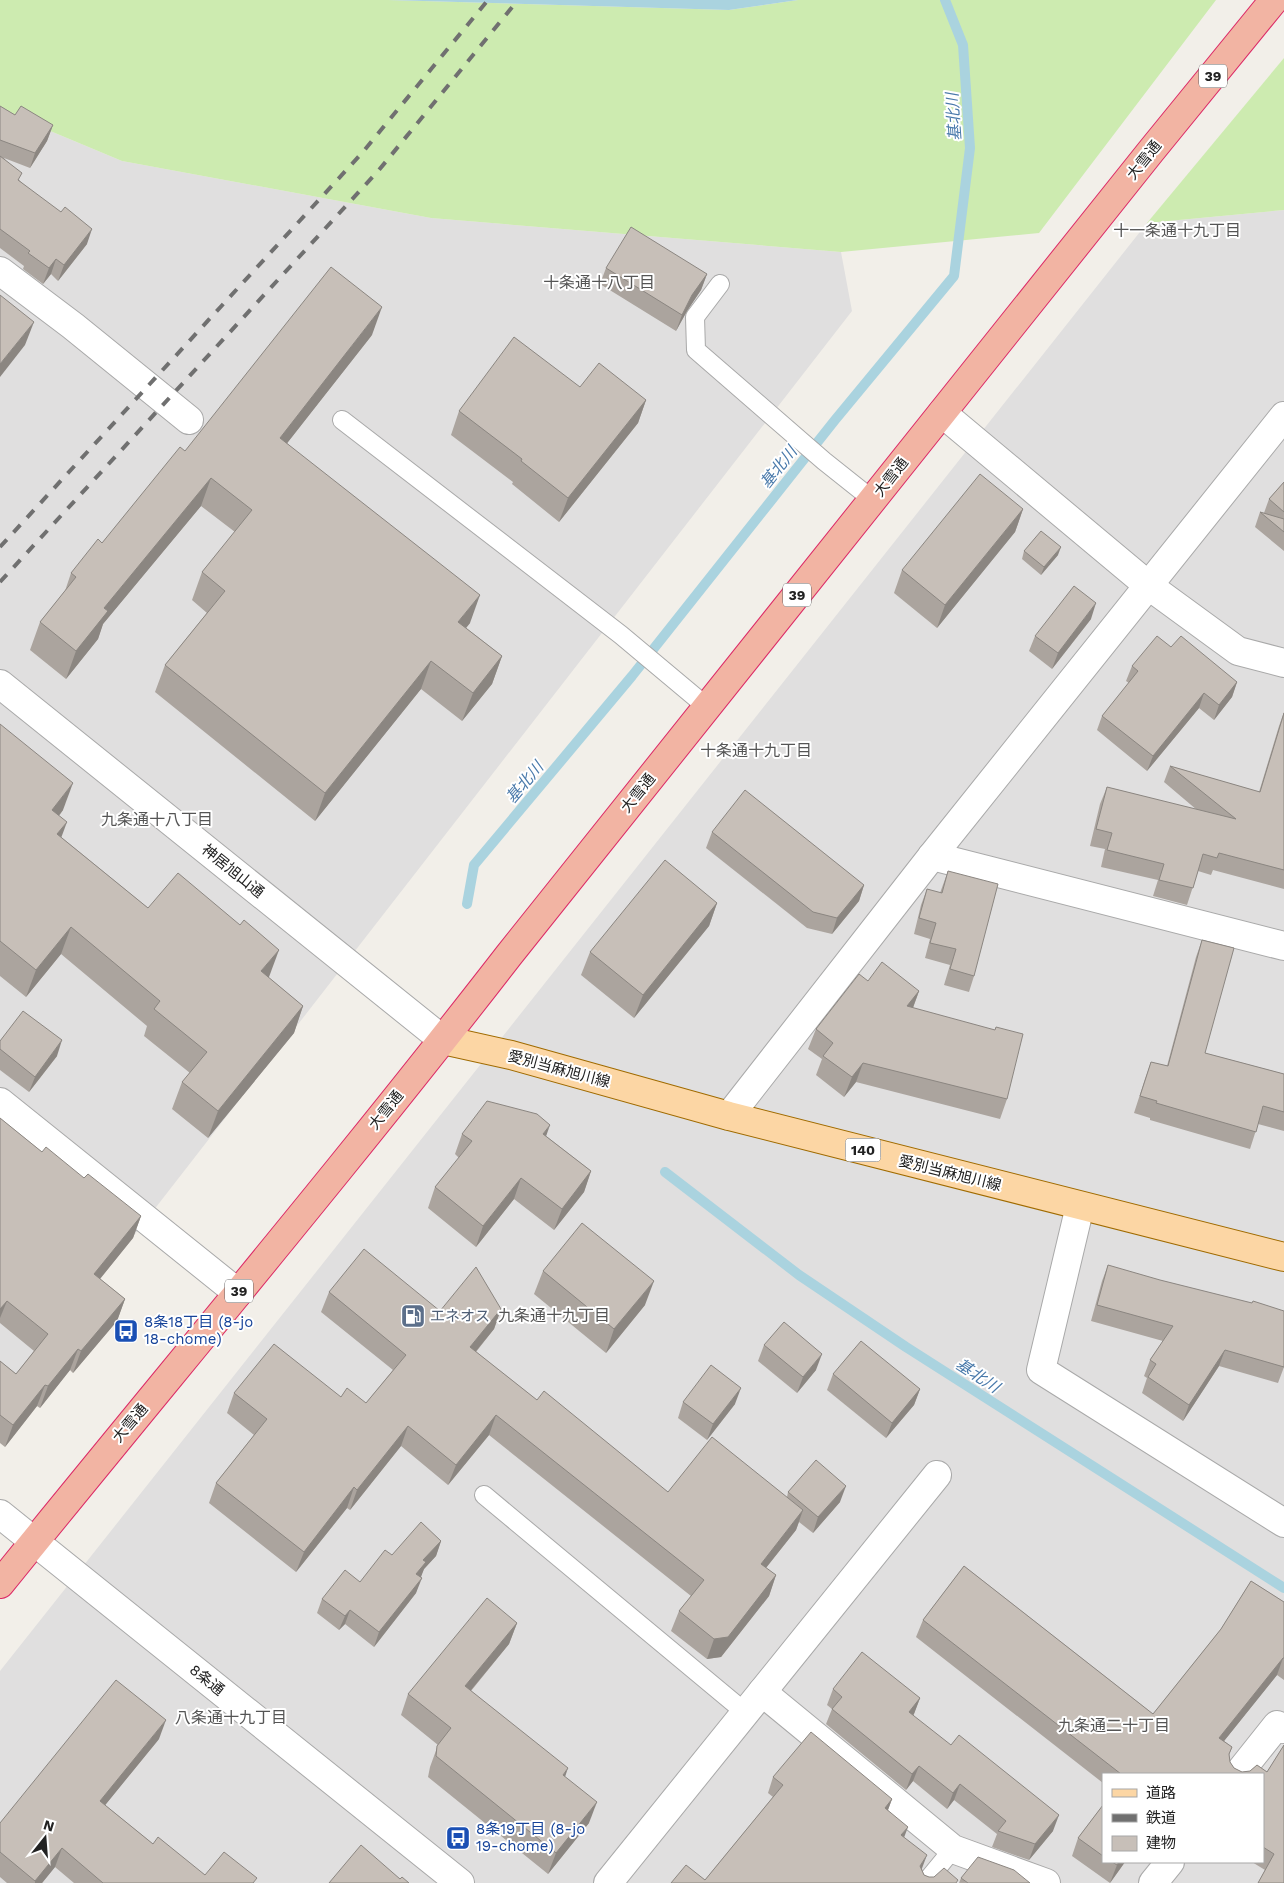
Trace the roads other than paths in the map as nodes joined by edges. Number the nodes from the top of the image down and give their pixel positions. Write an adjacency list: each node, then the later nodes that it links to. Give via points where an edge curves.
1 (1274, 0): 4 (highway, 大雪通 / 39)
2 (0, 271): 6 (street)
3 (720, 284): 8 (lane, via 695,317 696,350)
4 (942, 413): 8 (highway, 大雪通 / 39); 9 (street)
5 (1284, 416): 9 (street)
6 (189, 420)
7 (342, 420): 12 (lane, via 621,635)
8 (873, 500): 12 (highway, 大雪通 / 39)
9 (1149, 586): 10 (street, via 1238,651); 13 (street)
10 (1284, 663)
11 (0, 684): 15 (street, 神居旭山通)
12 (707, 707): 15 (highway, 大雪通 / 39)
13 (932, 856): 14 (street); 17 (street)
14 (1284, 946)
15 (443, 1040): 17 (main road, 愛別当麻旭川線 / 140, via 511,1055); 20 (highway, 大雪通 / 39)
16 (0, 1102): 20 (street)
17 (729, 1116): 18 (main road, 愛別当麻旭川線 / 140)
18 (1080, 1206): 19 (main road, 愛別当麻旭川線 / 140); 24 (street, via 1041,1370)
19 (1284, 1257)
20 (238, 1293): 25 (highway, 大雪通 / 39)
21 (936, 1475): 27 (street)
22 (484, 1495): 27 (lane)
23 (0, 1514): 25 (street, 8条通)
24 (1284, 1523)
25 (34, 1542): 26 (highway, 大雪通 / 39); 32 (street, 8条通)
26 (0, 1584)
27 (754, 1703): 30 (street); 33 (street)
28 (1284, 1729): 29 (street, via 1277,1725)
29 (1239, 1773)
30 (953, 1849): 34 (lane); 35 (street)
31 (1169, 1863): 36 (street)
32 (460, 1883)
33 (608, 1883)
34 (925, 1883)
35 (1046, 1883)
36 (1153, 1883)

